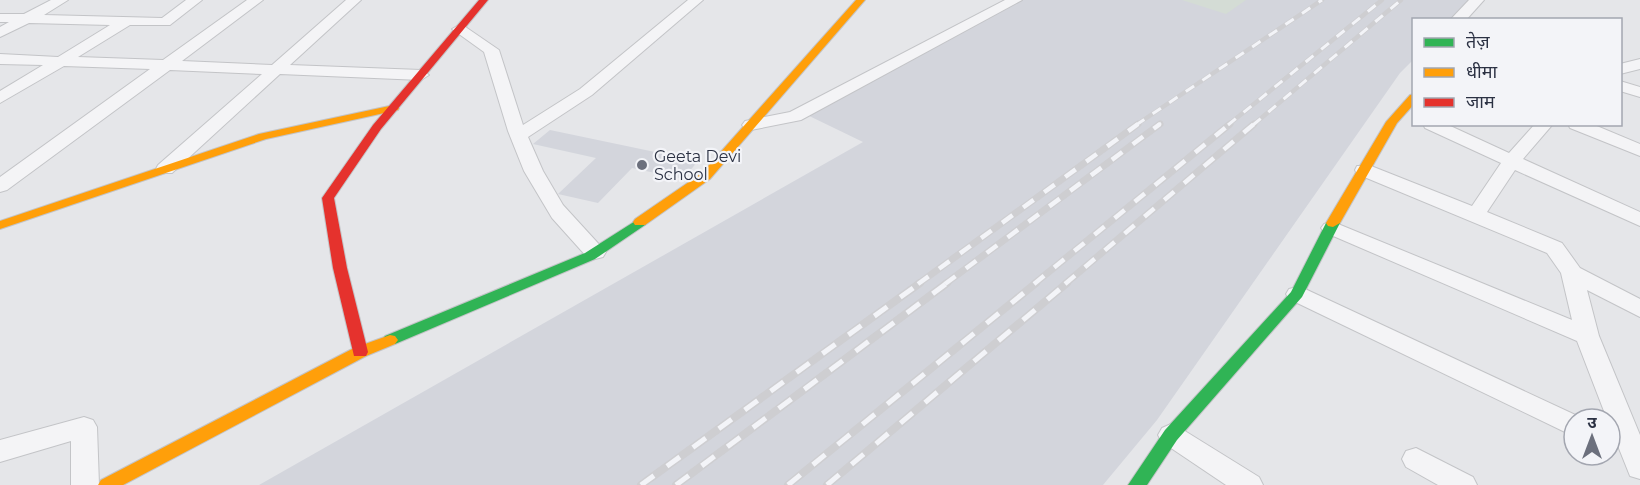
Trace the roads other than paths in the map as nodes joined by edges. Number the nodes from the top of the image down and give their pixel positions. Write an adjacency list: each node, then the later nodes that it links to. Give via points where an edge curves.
1 (61, 0): 12 (street)
2 (195, 0): 13 (street, via 165,22)
3 (256, 0): 19 (street)
4 (354, 0): 20 (street)
5 (484, 0): 14 (street)
6 (696, 0): 32 (street, via 586,92)
7 (861, 0): 28 (street)
8 (1015, 0): 28 (street, via 795,116)
9 (1477, 0): 11 (street)
10 (0, 18): 12 (street)
11 (1458, 18)
12 (26, 19): 13 (street); 15 (street)
13 (127, 21): 17 (street)
14 (459, 29): 22 (street); 32 (street, via 491,50)
15 (0, 33)
16 (0, 59): 17 (street)
17 (62, 61): 19 (street); 25 (street)
18 (1640, 64): 21 (street)
19 (167, 65): 20 (street); 37 (street)
20 (278, 68): 22 (street); 35 (street)
21 (1622, 68)
22 (421, 75): 26 (street)
23 (1622, 87): 24 (street)
24 (1640, 92)
25 (0, 98)
26 (394, 108): 35 (street, via 263,136); 47 (street, via 328,198)
27 (1408, 114): 36 (street, via 1392,122)
28 (751, 125): 42 (street, via 706,176)
29 (1435, 126): 34 (street)
30 (1543, 126): 34 (street)
31 (1581, 126): 33 (street)
32 (519, 135): 42 (street, via 555,208)
33 (1640, 151)
34 (1512, 161): 38 (street); 39 (street)
35 (165, 169): 40 (street)
36 (1364, 170): 38 (street); 41 (street)
37 (0, 186)
38 (1476, 214): 43 (street, via 1555,248)
39 (1640, 220)
40 (0, 225)
41 (1331, 228): 44 (street); 46 (street)
42 (595, 252): 47 (street)
43 (1572, 273): 45 (street); 46 (street)
44 (1297, 294): 48 (street); 49 (street)
45 (1640, 309)
46 (1587, 336): 51 (street)
47 (360, 352): 54 (street)
48 (1562, 419)
49 (1171, 435): 55 (street); 56 (street)
50 (0, 451): 53 (street, via 84,426)
51 (1628, 454)
52 (1416, 459): 57 (street)
53 (85, 485)
54 (107, 485)
55 (1137, 485)
56 (1249, 485)
57 (1463, 485)

